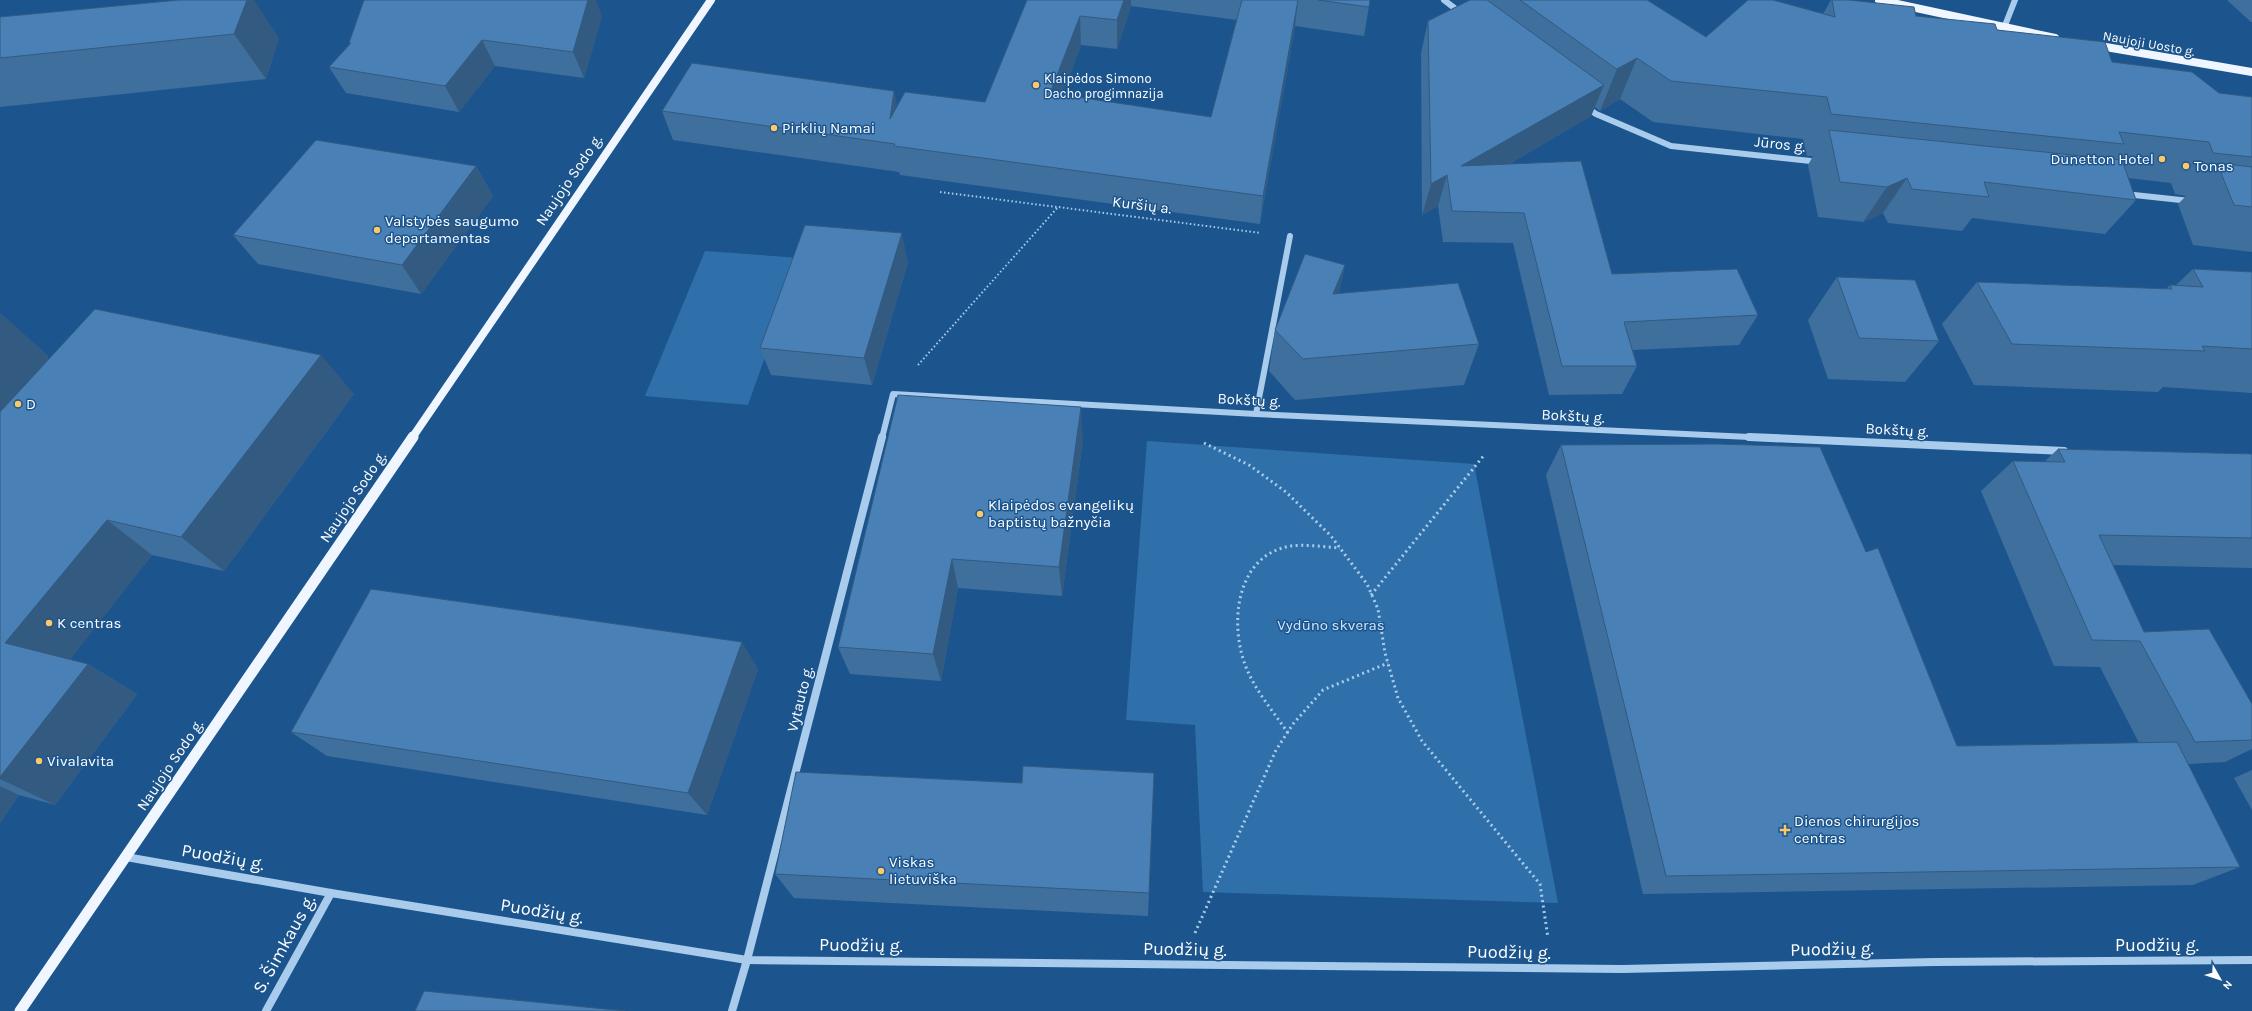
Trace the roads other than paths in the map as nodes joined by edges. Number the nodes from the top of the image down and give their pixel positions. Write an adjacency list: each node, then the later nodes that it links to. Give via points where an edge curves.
1 (712, 0): 18 (main road, Naujojo Sodo g.)
2 (1444, 0): 5 (street)
3 (1879, 0): 6 (main road)
4 (2015, 0): 6 (street)
5 (1469, 19)
6 (2004, 28): 7 (main road)
7 (2065, 40)
8 (2088, 44): 9 (main road, Naujoji Uosto g.)
9 (2252, 72)
10 (1584, 105): 11 (street, Jūros g., via 1596,114 1671,146)
11 (1830, 163)
12 (2115, 193): 13 (street)
13 (2199, 202)
14 (1290, 236): 16 (street)
15 (893, 394): 16 (street, Bokštų g.); 20 (street, Vytauto g.)
16 (1256, 414): 17 (street, Bokštų g.)
17 (2070, 451)
18 (126, 857): 19 (street, Puodžių g.); 22 (main road, Naujojo Sodo g.)
19 (331, 893): 20 (street, Puodžių g.); 23 (street, S. Šimkaus g.)
20 (747, 960): 21 (street, Puodžių g., via 1553,968); 24 (street, Vytauto g.)
21 (2252, 960)
22 (20, 1011)
23 (266, 1011)
24 (732, 1011)

